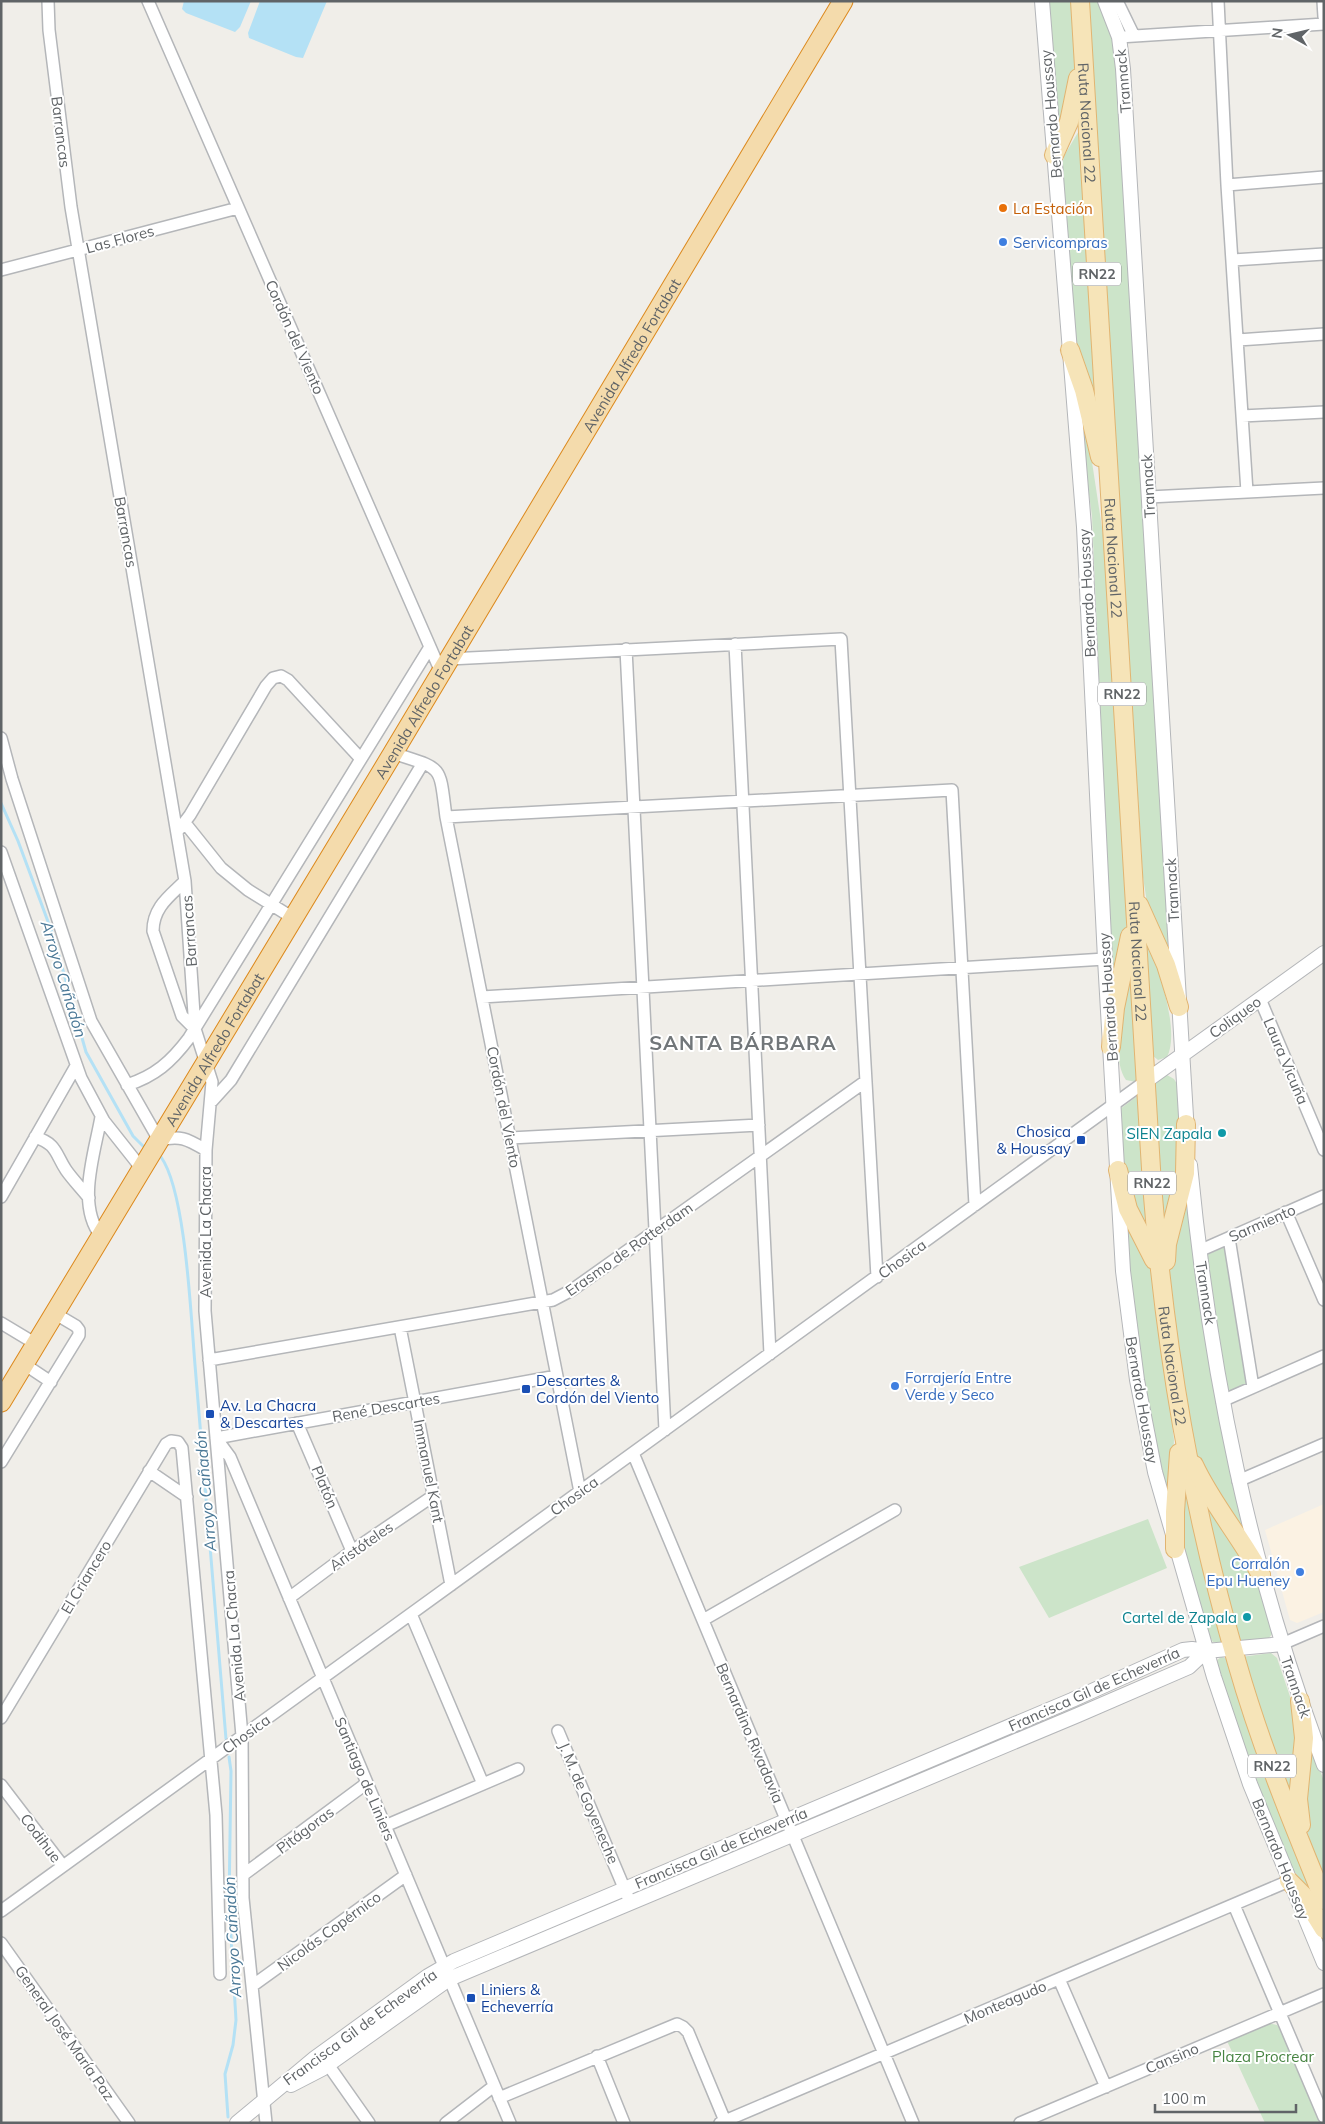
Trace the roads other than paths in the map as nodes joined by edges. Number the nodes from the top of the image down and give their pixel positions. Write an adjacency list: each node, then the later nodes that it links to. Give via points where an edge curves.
1 (48, 1): 20 (street, Barrancas, via 68,184)
2 (148, 1): 19 (street, Cordón del Viento)
3 (842, 1): 36 (highway, Avenida Alfredo Fortabat)
4 (1042, 1): 16 (street, Bernardo Houssay)
5 (1080, 1): 15 (main road, Ruta Nacional 22 / RN22)
6 (1105, 1): 14 (street, Trannack)
7 (1117, 1): 13 (street)
8 (1218, 1): 12 (street)
9 (1322, 1): 10 (street)
10 (1324, 18)
11 (1324, 24): 12 (street)
12 (1220, 31): 13 (street); 18 (street)
13 (1134, 36): 14 (street)
14 (1119, 37): 31 (street, Trannack)
15 (1083, 38): 16 (main road, via 1074,103); 32 (main road, Ruta Nacional 22 / RN22)
16 (1054, 155): 26 (street, Bernardo Houssay)
17 (1324, 177): 18 (street)
18 (1227, 185): 22 (street)
19 (238, 208): 20 (street, Las Flores); 34 (street, Cordón del Viento)
20 (79, 250): 23 (street, Las Flores); 46 (street, Barrancas)
21 (1324, 254): 22 (street)
22 (1233, 260): 25 (street)
23 (1, 270)
24 (1324, 334): 25 (street)
25 (1238, 340): 28 (street)
26 (1070, 350): 32 (main road, via 1089,408); 53 (street, Bernardo Houssay, via 1084,527)
27 (1324, 412): 28 (street)
28 (1242, 416): 30 (street)
29 (1324, 488): 30 (street)
30 (1247, 492): 31 (street)
31 (1149, 497): 60 (street, Trannack)
32 (1112, 511): 49 (main road, Ruta Nacional 22 / RN22)
33 (735, 644): 35 (street); 41 (street, via 841,639); 42 (street)
34 (430, 647): 36 (street, Cordón del Viento); 39 (street)
35 (626, 649): 36 (street); 43 (street)
36 (445, 665): 38 (highway, Avenida Alfredo Fortabat)
37 (1, 738): 68 (street, via 91,1021)
38 (393, 753): 40 (street, Cordón del Viento); 51 (highway, Avenida Alfredo Fortabat)
39 (361, 759): 45 (street, via 288,680 281,676 274,678 266,686); 50 (street)
40 (423, 763): 44 (street, Cordón del Viento, via 434,767 440,774); 69 (street, via 231,1080)
41 (850, 795): 42 (street); 54 (street, via 952,790); 55 (street)
42 (743, 801): 43 (street); 56 (street)
43 (634, 807): 44 (street); 57 (street)
44 (446, 817): 58 (street, Cordón del Viento)
45 (185, 823): 46 (street); 50 (street, via 221,868)
46 (177, 832): 48 (street, Barrancas)
47 (1, 852): 65 (street)
48 (185, 881): 61 (street, Barrancas); 61 (street, via 158,908 153,930 182,1016)
49 (1134, 885): 60 (main road, via 1166,965); 62 (main road, via 1129,944); 67 (main road, Ruta Nacional 22 / RN22)
50 (271, 905): 51 (street); 61 (street)
51 (293, 918): 64 (highway, Avenida Alfredo Fortabat)
52 (1324, 953): 59 (street, Coliqueo)
53 (1105, 959): 54 (street); 62 (street, Bernardo Houssay)
54 (962, 968): 55 (street); 86 (street)
55 (860, 974): 56 (street); 66 (street)
56 (752, 980): 57 (street); 73 (street)
57 (643, 987): 58 (street); 74 (street)
58 (482, 997): 76 (street, Cordón del Viento)
59 (1260, 999): 63 (street, Coliqueo); 79 (street, Laura Vicuña)
60 (1178, 1007): 63 (street, Trannack)
61 (195, 1029): 64 (street, Barrancas); 68 (street, via 164,1067 144,1080)
62 (1110, 1047): 70 (street, Bernardo Houssay)
63 (1181, 1056): 67 (street, Coliqueo); 72 (street, Trannack)
64 (207, 1060): 69 (street, Avenida La Chacra); 77 (highway, Avenida Alfredo Fortabat)
65 (76, 1066): 71 (street); 75 (street)
66 (866, 1081): 80 (street, Erasmo de Rotterdam); 92 (street)
67 (1146, 1082): 70 (street, Chosica); 93 (main road, Ruta Nacional 22 / RN22)
68 (127, 1085): 77 (street)
69 (212, 1101): 78 (street, Avenida La Chacra)
70 (1115, 1104): 82 (street, Bernardo Houssay); 86 (street, Chosica)
71 (101, 1117): 81 (street); 85 (street)
72 (1186, 1124): 91 (street, Trannack); 97 (main road, via 1185,1173 1167,1249)
73 (759, 1125): 74 (street); 80 (street)
74 (650, 1131): 76 (street); 88 (street)
75 (35, 1137): 84 (street); 85 (street, via 48,1141 54,1147 66,1171)
76 (510, 1138): 95 (street, Cordón del Viento)
77 (159, 1140): 78 (street, via 174,1136); 81 (highway, Avenida Alfredo Fortabat)
78 (206, 1150): 103 (street, Avenida La Chacra, via 204,1275)
79 (1324, 1150)
80 (760, 1156): 88 (street, Erasmo de Rotterdam); 101 (street)
81 (142, 1169): 89 (highway, Avenida Alfredo Fortabat)
82 (1118, 1170): 93 (main road, via 1124,1199 1149,1248); 125 (street, Bernardo Houssay, via 1123,1271 1137,1380 1151,1456)
83 (1324, 1196): 87 (street, Sarmiento)
84 (1, 1197)
85 (89, 1198): 89 (street, via 94,1228)
86 (976, 1205): 92 (street, Chosica)
87 (1286, 1212): 90 (street, Sarmiento); 94 (street)
88 (655, 1231): 95 (street, Erasmo de Rotterdam, via 572,1290); 113 (street)
89 (101, 1236): 96 (highway, Avenida Alfredo Fortabat)
90 (1229, 1238): 91 (street, Sarmiento); 107 (street, Trannack)
91 (1199, 1251): 108 (street, Trannack)
92 (877, 1276): 101 (street, Chosica)
93 (1161, 1284): 97 (main road, Ruta Nacional 22 / RN22)
94 (1324, 1300)
95 (542, 1303): 99 (street, Erasmo de Rotterdam); 105 (street, Cordón del Viento)
96 (54, 1313): 100 (highway, Avenida Alfredo Fortabat); 106 (street, via 79,1330 76,1342)
97 (1164, 1316): 111 (main road, Ruta Nacional 22 / RN22)
98 (1, 1323): 100 (street)
99 (400, 1327): 103 (street, Erasmo de Rotterdam); 110 (street, Immanuel Kant)
100 (36, 1344): 104 (highway, Avenida Alfredo Fortabat)
101 (770, 1354): 113 (street, Chosica)
102 (1324, 1356): 107 (street)
103 (209, 1360): 114 (street, Avenida La Chacra)
104 (24, 1364): 106 (street); 109 (highway, Avenida Alfredo Fortabat)
105 (557, 1376): 110 (street, René Descartes); 121 (street, Cordón del Viento)
106 (51, 1382): 118 (street)
107 (1253, 1387): 108 (street)
108 (1222, 1401): 120 (street, Trannack)
109 (1, 1402)
110 (415, 1402): 112 (street, René Descartes); 122 (street, Immanuel Kant)
111 (1176, 1402): 115 (main road, Ruta Nacional 22 / RN22); 125 (main road, via 1179,1450)
112 (297, 1423): 114 (street, René Descartes); 126 (street, Platón)
113 (665, 1430): 117 (street, Chosica)
114 (216, 1438): 129 (street, Santiago de Liniers, via 230,1457); 142 (street, Avenida La Chacra)
115 (1183, 1440): 127 (main road, via 1205,1487); 134 (main road, Ruta Nacional 22 / RN22)
116 (1324, 1444): 120 (street)
117 (633, 1453): 121 (street, Chosica); 131 (street, Bernardino Rivadavia)
118 (1, 1462)
119 (149, 1471): 123 (street); 123 (street, El Criancero, via 166,1444 175,1441 182,1448); 140 (street, El Criancero)
120 (1238, 1481): 127 (street, Trannack)
121 (580, 1492): 128 (street, Chosica)
122 (433, 1496): 126 (street, Aristóteles); 128 (street, Immanuel Kant)
123 (187, 1497): 143 (street)
124 (895, 1510): 131 (street)
125 (1175, 1549): 135 (street, Bernardo Houssay)
126 (352, 1551): 129 (street, Aristóteles)
127 (1261, 1575): 133 (street, Trannack)
128 (451, 1585): 130 (street, Chosica)
129 (290, 1598): 136 (street, Santiago de Liniers)
130 (411, 1614): 136 (street, Chosica); 147 (street)
131 (703, 1620): 149 (street, Bernardino Rivadavia)
132 (1324, 1626): 133 (street)
133 (1282, 1644): 134 (street, Francisca Gil de Echeverría); 138 (street, Trannack)
134 (1233, 1649): 135 (street, Francisca Gil de Echeverría); 156 (main road, Ruta Nacional 22 / RN22, via 1268,1755)
135 (1206, 1651): 137 (street, Francisca Gil de Echeverría, via 1183,1650); 139 (street, Francisca Gil de Echeverría, via 1188,1666); 155 (street, Bernardo Houssay, via 1244,1766)
136 (323, 1677): 142 (street, Chosica); 146 (street, Santiago de Liniers)
137 (1072, 1700): 139 (street); 149 (street, Francisca Gil de Echeverría)
138 (1300, 1701): 144 (street, Trannack); 156 (main road, via 1304,1748 1299,1812)
139 (1078, 1715): 151 (street, Francisca Gil de Echeverría)
140 (1, 1718)
141 (558, 1731): 157 (street, J. M. de Goyeneche)
142 (242, 1736): 143 (street, Chosica); 153 (street, Avenida La Chacra)
143 (211, 1759): 152 (street, Chosica); 166 (street, via 216,1815)
144 (1324, 1764)
145 (518, 1768): 147 (street)
146 (367, 1783): 150 (street, Santiago de Liniers); 153 (street, Pitágoras)
147 (483, 1784): 150 (street)
148 (1, 1785): 152 (street, Codihue)
149 (787, 1820): 151 (street, Bernardino Rivadavia); 157 (street, Francisca Gil de Echeverría)
150 (385, 1826): 154 (street, Santiago de Liniers)
151 (792, 1834): 159 (street, Francisca Gil de Echeverría); 171 (street, Bernardino Rivadavia)
152 (63, 1866): 161 (street, Chosica)
153 (243, 1874): 168 (street, Avenida La Chacra)
154 (406, 1876): 165 (street, Santiago de Liniers); 168 (street, Nicolás Copérnico)
155 (1289, 1881): 160 (street, Monteagudo); 162 (main road); 164 (street, Bernardo Houssay)
156 (1316, 1881): 158 (main road, Ruta Nacional 22 / RN22)
157 (625, 1889): 159 (street, J. M. de Goyeneche); 165 (street, Francisca Gil de Echeverría)
158 (1324, 1900)
159 (630, 1902): 165 (street, Francisca Gil de Echeverría)
160 (1234, 1904): 167 (street, Monteagudo); 170 (street)
161 (1, 1911)
162 (1324, 1929)
163 (1, 1943): 180 (street, General José María Paz)
164 (1324, 1964)
165 (447, 1972): 173 (street, Francisca Gil de Echeverría); 174 (street, Santiago de Liniers)
166 (220, 1974)
167 (1059, 1979): 171 (street, Monteagudo); 175 (street)
168 (252, 1986): 177 (street, Avenida La Chacra)
169 (1324, 1994): 170 (street, Cansino)
170 (1280, 2013): 175 (street, Cansino); 178 (street)
171 (884, 2053): 179 (street, Monteagudo); 187 (street, Bernardino Rivadavia)
172 (597, 2056): 176 (street); 179 (street, via 669,2026 680,2025 688,2032); 186 (street)
173 (324, 2059): 177 (street, Francisca Gil de Echeverría); 183 (street)
174 (494, 2086): 176 (street, Santiago de Liniers); 184 (street)
175 (1106, 2086): 188 (street, Cansino)
176 (499, 2098): 185 (street, Santiago de Liniers)
177 (264, 2100): 181 (street, Francisca Gil de Echeverría); 182 (street, Avenida La Chacra)
178 (1324, 2116)
179 (723, 2122)
180 (129, 2123)
181 (237, 2123)
182 (266, 2123)
183 (369, 2123)
184 (446, 2123)
185 (510, 2123)
186 (624, 2123)
187 (914, 2123)
188 (1020, 2123)

